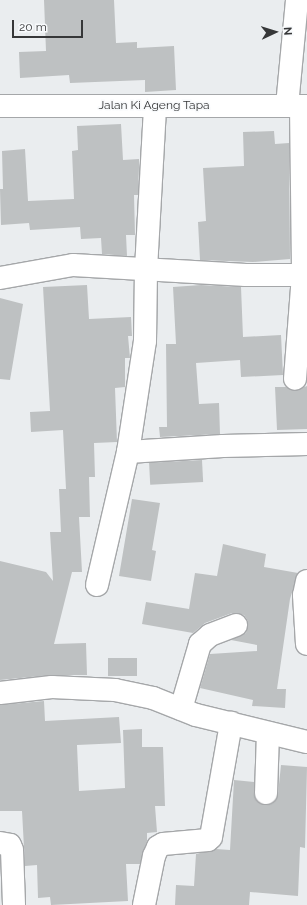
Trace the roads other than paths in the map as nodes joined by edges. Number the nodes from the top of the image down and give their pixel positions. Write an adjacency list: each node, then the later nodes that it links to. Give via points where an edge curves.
1 (297, 0): 4 (street)
2 (0, 106): 3 (street, Jalan Ki Ageng Tapa)
3 (155, 106): 4 (street, Jalan Ki Ageng Tapa); 5 (street)
4 (298, 106): 6 (street)
5 (146, 269): 6 (street, via 246,275); 7 (street, via 73,265); 10 (street, via 145,341)
6 (303, 275): 8 (street)
7 (0, 278)
8 (295, 379)
9 (307, 444): 10 (street)
10 (128, 452): 12 (street)
11 (307, 581): 14 (street, via 304,594)
12 (97, 585)
13 (236, 625): 16 (street, via 210,635 200,644)
14 (307, 644)
15 (0, 692): 16 (street, via 82,687 153,698)
16 (181, 709): 17 (street)
17 (231, 723): 18 (street); 23 (street, via 210,837 208,840 163,844 158,847)
18 (268, 733): 19 (street); 20 (street)
19 (307, 742)
20 (266, 793)
21 (0, 842): 22 (street, via 10,844 12,850)
22 (14, 905)
23 (144, 905)

